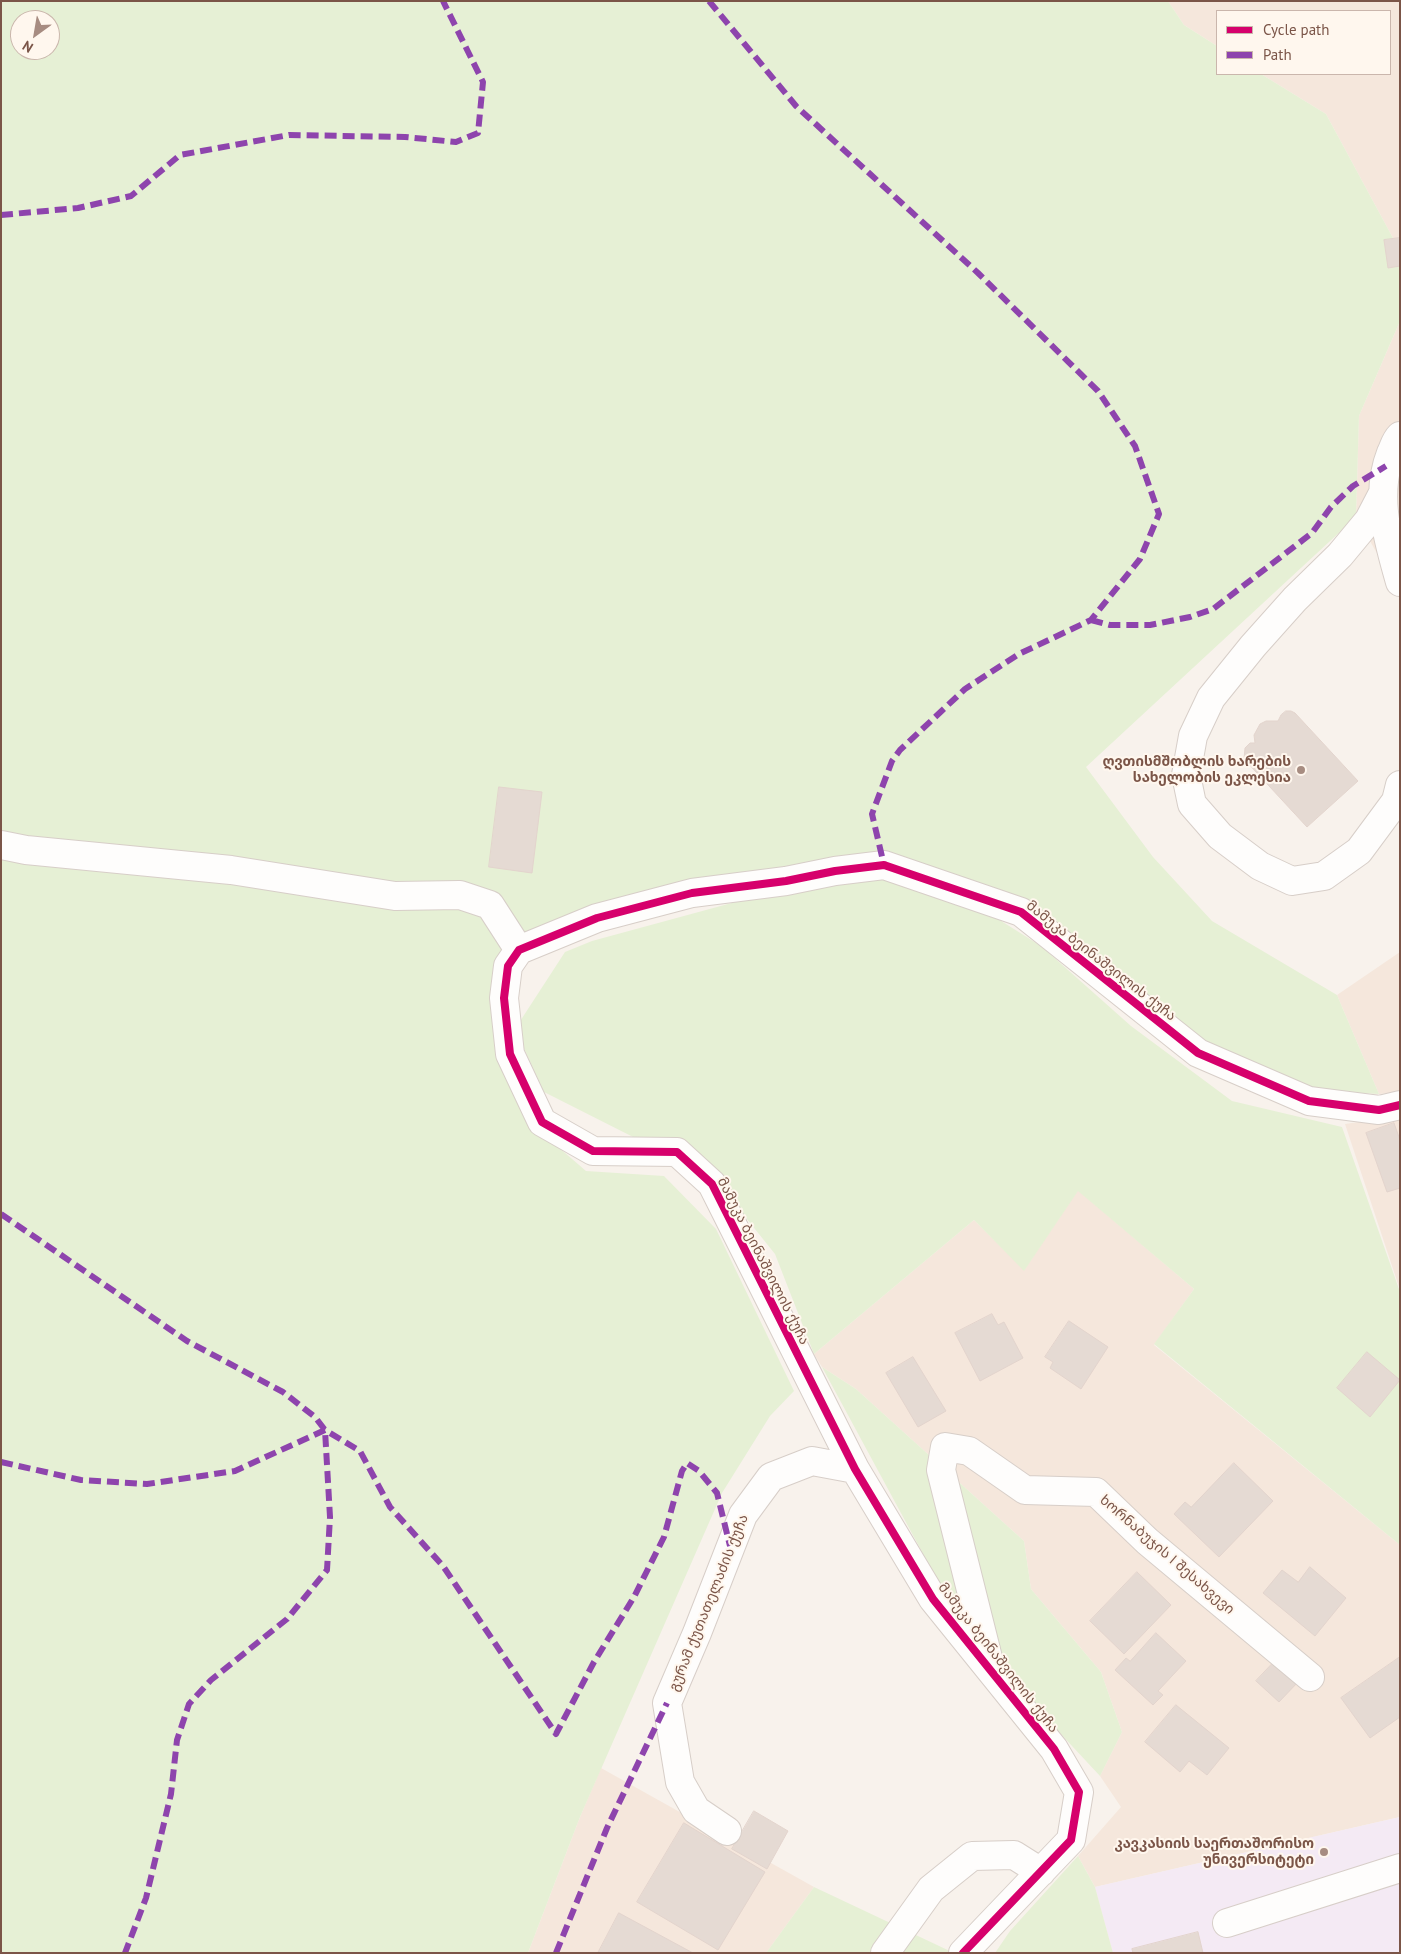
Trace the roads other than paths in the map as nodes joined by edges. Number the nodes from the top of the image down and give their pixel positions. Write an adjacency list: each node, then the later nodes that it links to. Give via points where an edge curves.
1 (1400, 436): 2 (street, via 1386,466)
2 (1382, 495): 3 (street, via 1386,532); 4 (street, via 1369,520 1253,646 1211,698 1193,736 1186,775 1192,804 1220,836 1260,866 1292,882 1324,876 1359,851 1396,801)
3 (1400, 582)
4 (1400, 785)
5 (1, 845): 6 (street, via 231,870 395,896 460,895 490,905)
6 (519, 950): 7 (street, მამუკა ბეინაშვილის ქუჩა, via 597,918 692,893 884,865 1021,912 1198,1053 1308,1101 1379,1110); 8 (street, მამუკა ბეინაშვილის ქუჩა, via 508,966 504,998 510,1054 542,1122 593,1151 677,1152 712,1184)
7 (1400, 1105)
8 (855, 1469): 9 (street, მამუკა ბეინაშვილის ქუჩა, via 933,1599); 11 (street, გურამ ქუთათელაძის ქუჩა, via 812,1461 772,1477 743,1515 668,1703 680,1782 696,1810)
9 (991, 1670): 10 (street, ხორნაბუჯის I შესახვევი, via 941,1470 945,1447 969,1451 1025,1490 1096,1492 1147,1541); 13 (street, მამუკა ბეინაშვილის ქუჩა, via 1054,1749 1079,1792 1071,1840)
10 (1310, 1677)
11 (727, 1831)
12 (1400, 1868): 14 (street)
13 (1041, 1872): 15 (street, via 1014,1855 972,1856 931,1889); 16 (street, მამუკა ბეინაშვილის ქუჩა)
14 (1228, 1923)
15 (885, 1953)
16 (963, 1953)

